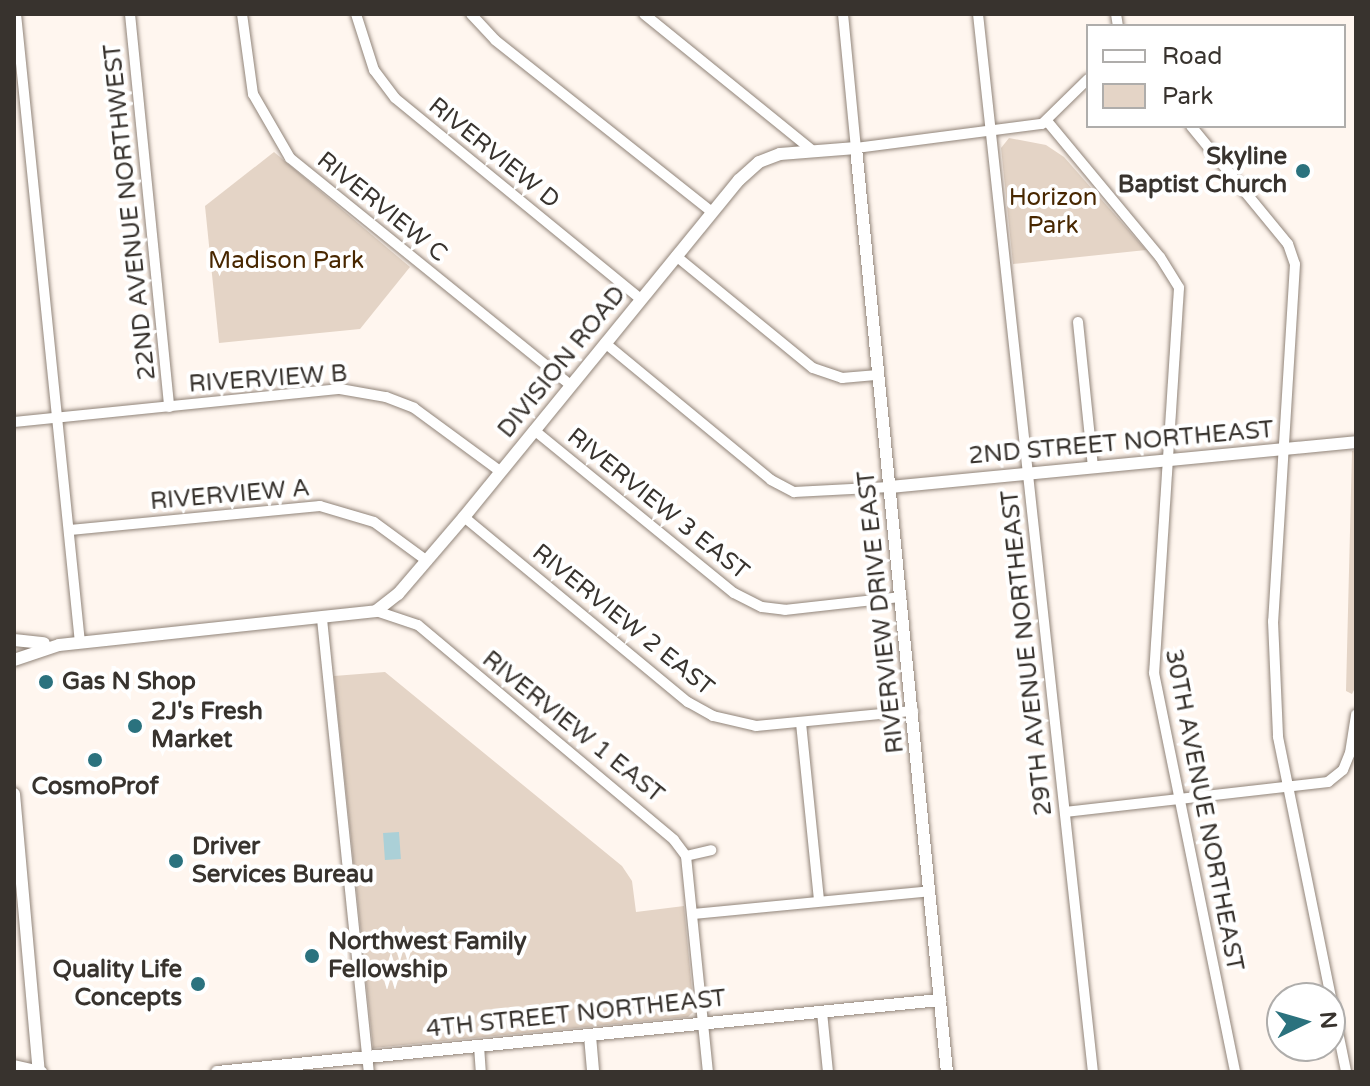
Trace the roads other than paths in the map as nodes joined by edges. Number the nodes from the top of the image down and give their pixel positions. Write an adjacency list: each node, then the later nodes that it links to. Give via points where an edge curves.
1 (16, 14): 23 (street)
2 (130, 14): 22 (street, 22ND AVENUE NORTHWEST)
3 (242, 14): 21 (street, RIVERVIEW C, via 253,94 290,158)
4 (356, 14): 17 (street, RIVERVIEW D, via 374,70 395,98)
5 (471, 14): 15 (street, via 495,40)
6 (644, 14): 14 (street)
7 (843, 14): 13 (street)
8 (978, 14): 12 (street, 29TH AVENUE NORTHEAST)
9 (1086, 81): 10 (street)
10 (1047, 121): 12 (street, DIVISION ROAD); 28 (street, 30TH AVENUE NORTHEAST, via 1160,257 1179,288)
11 (1193, 128): 27 (street, via 1288,244 1295,264)
12 (991, 134): 13 (street, DIVISION ROAD); 31 (street, 29TH AVENUE NORTHEAST)
13 (856, 148): 14 (street, DIVISION ROAD); 20 (street, RIVERVIEW DRIVE EAST)
14 (811, 149): 15 (street, DIVISION ROAD, via 759,162)
15 (712, 212): 16 (street, DIVISION ROAD)
16 (676, 256): 17 (street, DIVISION ROAD); 20 (street, via 813,368 842,378)
17 (641, 299): 19 (street, DIVISION ROAD)
18 (1078, 322): 29 (street)
19 (605, 343): 21 (street, DIVISION ROAD); 32 (street, via 771,480 794,492)
20 (878, 375): 32 (street, RIVERVIEW DRIVE EAST)
21 (570, 385): 25 (street, DIVISION ROAD)
22 (169, 407): 23 (street, RIVERVIEW B); 30 (street, RIVERVIEW B, via 340,389 386,397 435,420)
23 (57, 417): 24 (street, RIVERVIEW B); 34 (street)
24 (14, 422)
25 (534, 430): 30 (street, DIVISION ROAD); 36 (street, RIVERVIEW 3 EAST, via 734,593 762,607 785,610)
26 (1356, 442): 27 (street, 2ND STREET NORTHEAST)
27 (1285, 449): 28 (street, 2ND STREET NORTHEAST); 46 (street, via 1273,659 1278,737)
28 (1169, 460): 29 (street, 2ND STREET NORTHEAST); 48 (street, 30TH AVENUE NORTHEAST, via 1153,643)
29 (1093, 467): 31 (street, 2ND STREET NORTHEAST)
30 (501, 472): 33 (street, DIVISION ROAD)
31 (1027, 474): 32 (street, 2ND STREET NORTHEAST); 49 (street, 29TH AVENUE NORTHEAST)
32 (890, 487): 36 (street, RIVERVIEW DRIVE EAST)
33 (464, 517): 35 (street, DIVISION ROAD); 45 (street, RIVERVIEW 2 EAST, via 688,702 728,723)
34 (70, 530): 35 (street, RIVERVIEW A, via 320,506 374,522); 40 (street)
35 (427, 561): 37 (street, DIVISION ROAD)
36 (901, 597): 43 (street, RIVERVIEW DRIVE EAST)
37 (376, 611): 38 (street); 51 (street, RIVERVIEW 1 EAST, via 418,625 662,826)
38 (322, 619): 40 (street); 60 (street)
39 (14, 642): 41 (street); 42 (street)
40 (80, 643): 41 (street)
41 (59, 645): 42 (street)
42 (14, 658)
43 (913, 711): 45 (street, RIVERVIEW 2 EAST); 52 (street, RIVERVIEW DRIVE EAST)
44 (1356, 714): 46 (street, via 1343,770 1328,782)
45 (801, 723): 53 (street)
46 (1289, 789): 48 (street); 73 (street)
47 (14, 794): 63 (street)
48 (1178, 801): 49 (street); 72 (street, 30TH AVENUE NORTHEAST)
49 (1065, 812): 71 (street, 29TH AVENUE NORTHEAST)
50 (711, 850): 51 (street)
51 (686, 856): 54 (street)
52 (930, 891): 53 (street); 55 (street, RIVERVIEW DRIVE EAST)
53 (819, 900): 54 (street)
54 (693, 914): 57 (street)
55 (940, 1000): 56 (street, 4TH STREET NORTHEAST); 70 (street, RIVERVIEW DRIVE EAST)
56 (822, 1012): 57 (street, 4TH STREET NORTHEAST); 69 (street)
57 (703, 1023): 58 (street, 4TH STREET NORTHEAST); 68 (street)
58 (590, 1036): 59 (street, 4TH STREET NORTHEAST); 67 (street)
59 (479, 1046): 60 (street, 4TH STREET NORTHEAST); 66 (street)
60 (368, 1057): 62 (street, 4TH STREET NORTHEAST); 65 (street)
61 (14, 1066): 63 (street)
62 (251, 1071): 64 (street, 4TH STREET NORTHEAST)
63 (40, 1072)
64 (217, 1072)
65 (369, 1072)
66 (481, 1072)
67 (593, 1072)
68 (708, 1072)
69 (828, 1072)
70 (947, 1072)
71 (1093, 1072)
72 (1235, 1072)
73 (1346, 1072)

